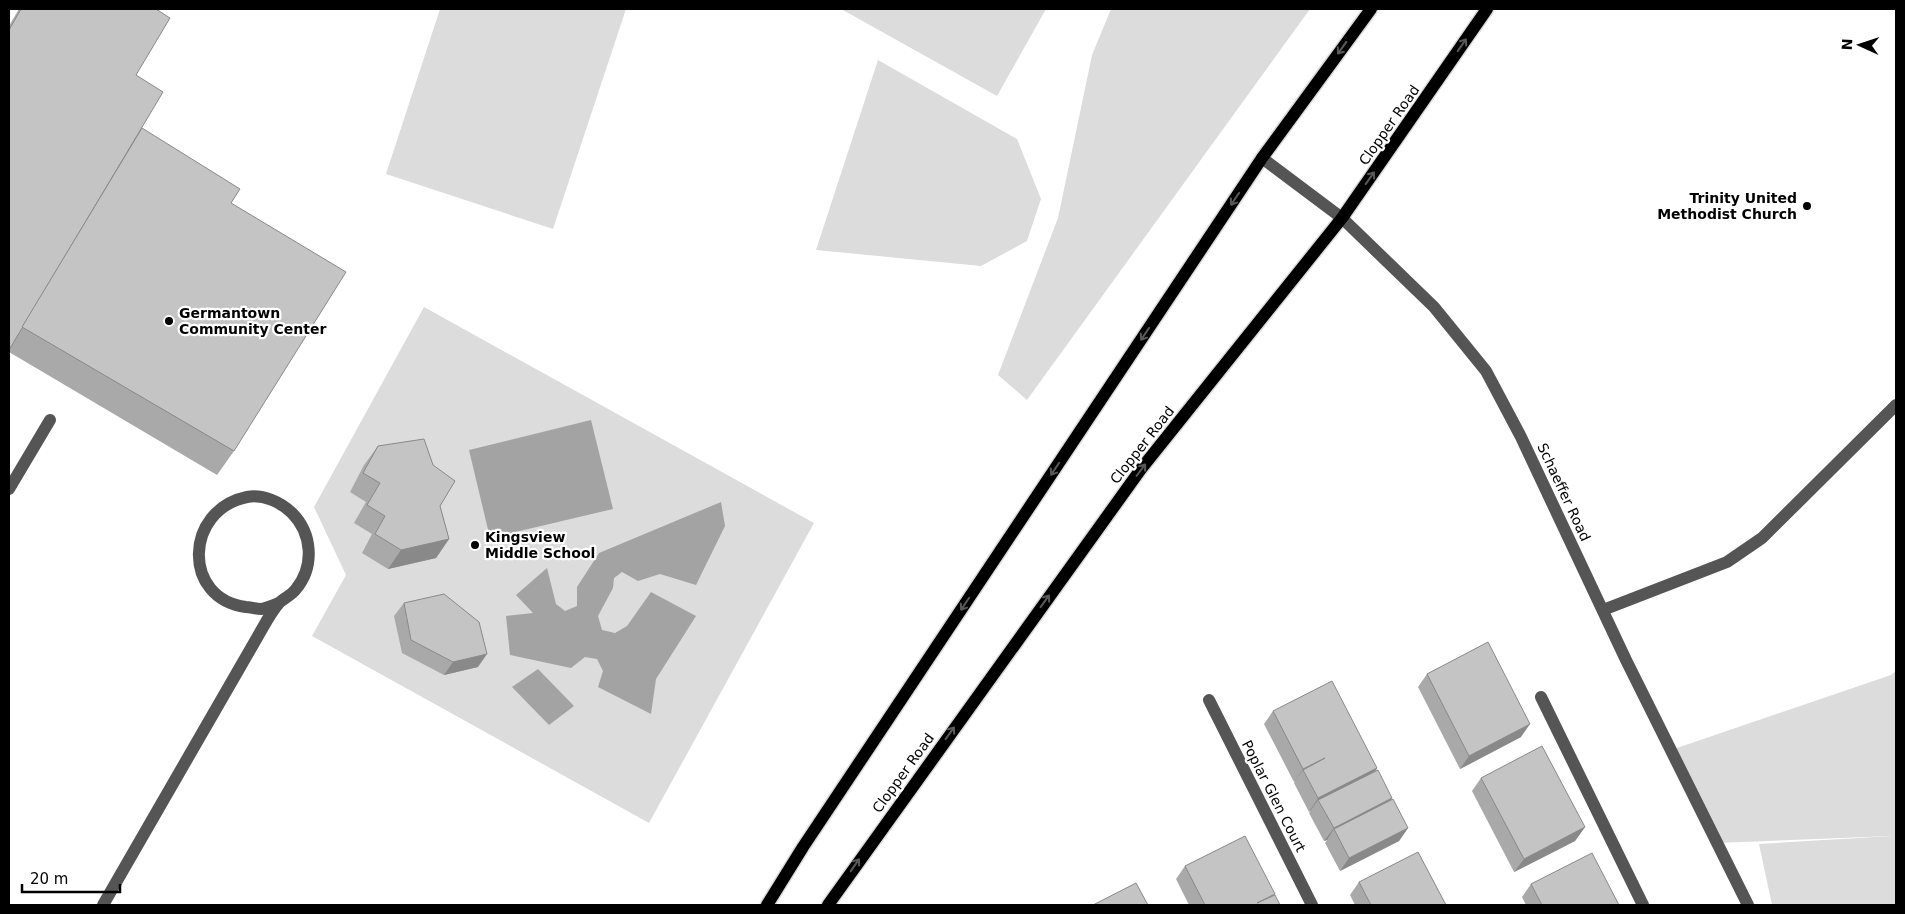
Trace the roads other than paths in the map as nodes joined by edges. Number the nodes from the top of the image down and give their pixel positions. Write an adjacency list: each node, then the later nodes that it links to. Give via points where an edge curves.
1 (1371, 9): 3 (main road, one-way to 3)
2 (1487, 9): 4 (main road, Clopper Road, one-way to 2)
3 (1262, 158): 4 (street, Schaeffer Road); 13 (main road, one-way to 13)
4 (1342, 218): 9 (street, Schaeffer Road, via 1434,307 1486,371 1522,437); 14 (main road, Clopper Road, one-way to 4, via 1140,469)
5 (1896, 404): 9 (street, via 1762,538 1728,562)
6 (50, 420): 7 (street)
7 (9, 489)
8 (279, 603): 8 (street, via 296,590 306,573 310,555 307,536 299,520 285,506 267,498 248,497 225,505 210,518 198,547 199,566 211,590 232,605 260,609); 12 (street)
9 (1602, 610): 17 (street, Schaeffer Road)
10 (1541, 697): 16 (street)
11 (1209, 700): 15 (street, Poplar Glen Court)
12 (103, 905)
13 (767, 905)
14 (828, 905)
15 (1312, 905)
16 (1643, 905)
17 (1748, 905)

